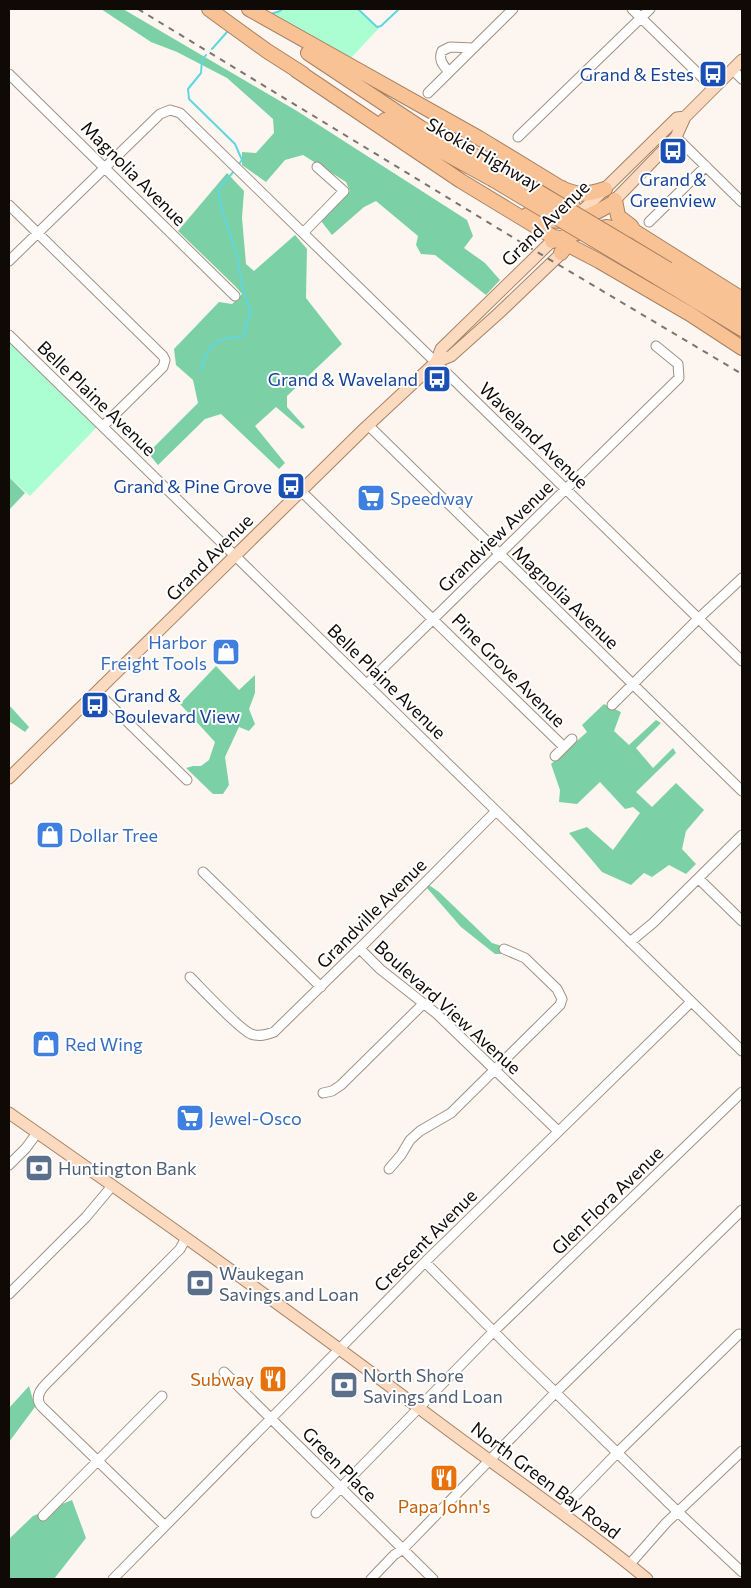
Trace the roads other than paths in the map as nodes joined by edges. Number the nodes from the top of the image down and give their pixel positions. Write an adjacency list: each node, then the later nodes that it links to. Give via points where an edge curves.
1 (200, 9): 10 (highway)
2 (210, 9): 10 (highway, Skokie Highway)
3 (240, 9): 25 (highway, Skokie Highway)
4 (249, 9): 26 (highway, via 479,138)
5 (513, 9): 9 (street)
6 (632, 9): 8 (street)
7 (650, 9): 8 (street)
8 (641, 17): 17 (street); 20 (street)
9 (474, 48): 14 (street); 14 (street, via 450,47 442,51 441,62)
10 (266, 51): 12 (highway, Skokie Highway)
11 (742, 60): 13 (main road, Grand Avenue)
12 (296, 70): 25 (highway, Skokie Highway); 32 (highway, via 461,181)
13 (733, 70): 16 (street); 17 (main road, Grand Avenue)
14 (449, 72): 18 (street)
15 (9, 74): 23 (street, Magnolia Avenue)
16 (742, 79)
17 (714, 89): 19 (main road, Grand Avenue)
18 (428, 93)
19 (686, 117): 21 (main road, Grand Avenue); 27 (main road, Grand Avenue, via 677,118)
20 (518, 137)
21 (676, 137): 22 (street); 29 (main road, Grand Avenue)
22 (706, 166): 30 (street); 33 (street)
23 (104, 167): 35 (street); 36 (street, Waveland Avenue, via 160,114 170,110 180,113); 41 (street, Magnolia Avenue)
24 (316, 167): 36 (street, via 344,191)
25 (497, 174): 40 (highway, Skokie Highway, bridge)
26 (561, 188): 27 (highway, via 584,195); 37 (highway, via 573,203)
27 (605, 189): 28 (main road, Grand Avenue)
28 (591, 202): 37 (highway)
29 (613, 202): 34 (highway, via 618,216); 37 (highway)
30 (742, 202)
31 (9, 205): 35 (street)
32 (512, 211): 37 (highway); 37 (highway, via 545,220)
33 (650, 222)
34 (634, 231): 37 (highway, via 606,227); 42 (highway)
35 (37, 233): 38 (street); 52 (street, via 163,356 163,367)
36 (303, 233): 50 (street, Waveland Avenue)
37 (571, 233): 39 (highway); 39 (highway, via 588,244); 50 (main road, Grand Avenue, via 499,313 451,356)
38 (9, 260)
39 (599, 261): 43 (highway)
40 (663, 274): 44 (highway, Skokie Highway); 45 (highway, Skokie Highway)
41 (235, 296)
42 (742, 299)
43 (690, 314): 47 (highway); 49 (highway)
44 (742, 314)
45 (742, 330)
46 (9, 335): 52 (street, Belle Plaine Avenue)
47 (742, 342)
48 (656, 346): 53 (street, Grandview Avenue, via 678,364 678,378)
49 (742, 348)
50 (436, 362): 51 (main road, Grand Avenue); 53 (street, Waveland Avenue)
51 (368, 425): 54 (main road, Grand Avenue); 55 (street, Magnolia Avenue)
52 (103, 426): 56 (street, Belle Plaine Avenue)
53 (566, 489): 55 (street, Grandview Avenue); 58 (street, Waveland Avenue)
54 (302, 490): 56 (main road, Grand Avenue); 59 (street, Pine Grove Avenue)
55 (500, 555): 59 (street, Grandview Avenue); 62 (street, Magnolia Avenue)
56 (236, 556): 61 (street, Belle Plaine Avenue); 63 (main road, Grand Avenue)
57 (742, 578): 58 (street)
58 (699, 618): 60 (street, Waveland Avenue); 62 (street)
59 (434, 619): 61 (street, Grandview Avenue); 66 (street, Pine Grove Avenue)
60 (742, 661)
61 (367, 684): 71 (street, Belle Plaine Avenue)
62 (633, 684): 64 (street); 70 (street, Magnolia Avenue)
63 (97, 692): 68 (main road, Grand Avenue); 69 (street)
64 (612, 705)
65 (572, 739): 66 (street)
66 (564, 747): 67 (street)
67 (555, 756)
68 (9, 778)
69 (187, 780)
70 (742, 791)
71 (496, 811): 76 (street, Belle Plaine Avenue); 77 (street, Grandville Avenue)
72 (742, 835): 74 (street)
73 (203, 872): 80 (street)
74 (699, 878): 75 (street); 76 (street)
75 (742, 922)
76 (630, 942): 81 (street, Belle Plaine Avenue)
77 (360, 949): 80 (street, Grandville Avenue); 82 (street, Boulevard View Avenue)
78 (504, 949): 84 (street, via 531,963 557,989 562,999 557,1010)
79 (190, 977): 80 (street, Grandville Avenue, via 244,1030 258,1036 277,1030)
80 (321, 987)
81 (691, 1002): 83 (street, Belle Plaine Avenue); 88 (street, Crescent Avenue)
82 (424, 1003): 84 (street, Boulevard View Avenue); 86 (street, via 341,1085)
83 (742, 1052)
84 (495, 1070): 88 (street, Boulevard View Avenue); 91 (street, via 451,1113 410,1140)
85 (742, 1092): 97 (street, Glen Flora Avenue)
86 (323, 1093)
87 (9, 1113): 89 (main road, North Green Bay Road)
88 (558, 1132): 95 (street, Crescent Avenue)
89 (37, 1133): 90 (street); 92 (main road, North Green Bay Road)
90 (9, 1165)
91 (389, 1169)
92 (112, 1186): 94 (main road, North Green Bay Road); 96 (street, via 86,1217)
93 (742, 1210): 101 (street)
94 (186, 1238): 99 (main road, North Green Bay Road); 108 (street, via 38,1395 41,1406)
95 (425, 1262): 97 (street); 99 (street, Crescent Avenue)
96 (9, 1294)
97 (494, 1331): 101 (street); 103 (street, Glen Flora Avenue)
98 (738, 1334): 106 (street)
99 (340, 1349): 103 (main road, North Green Bay Road); 104 (street, Crescent Avenue)
100 (224, 1372): 104 (street, Green Place)
101 (556, 1392): 106 (street); 107 (street)
102 (162, 1396): 108 (street)
103 (419, 1408): 107 (main road, North Green Bay Road); 109 (street, Glen Flora Avenue)
104 (271, 1419): 109 (street, Green Place); 114 (street, Crescent Avenue)
105 (742, 1451): 111 (street)
106 (618, 1452): 110 (street); 111 (street)
107 (489, 1460): 110 (main road, North Green Bay Road); 115 (street)
108 (98, 1461): 113 (street); 114 (street)
109 (340, 1488): 112 (street, Glen Flora Avenue); 115 (street, Green Place)
110 (560, 1512): 116 (main road, North Green Bay Road)
111 (678, 1512): 116 (street); 117 (street)
112 (316, 1513)
113 (43, 1516)
114 (166, 1526): 118 (street, Crescent Avenue)
115 (403, 1549): 119 (street); 120 (street, Green Place)
116 (630, 1565): 121 (main road, North Green Bay Road)
117 (742, 1573): 122 (street)
118 (113, 1579)
119 (371, 1579)
120 (433, 1579)
121 (647, 1579)
122 (738, 1579)

